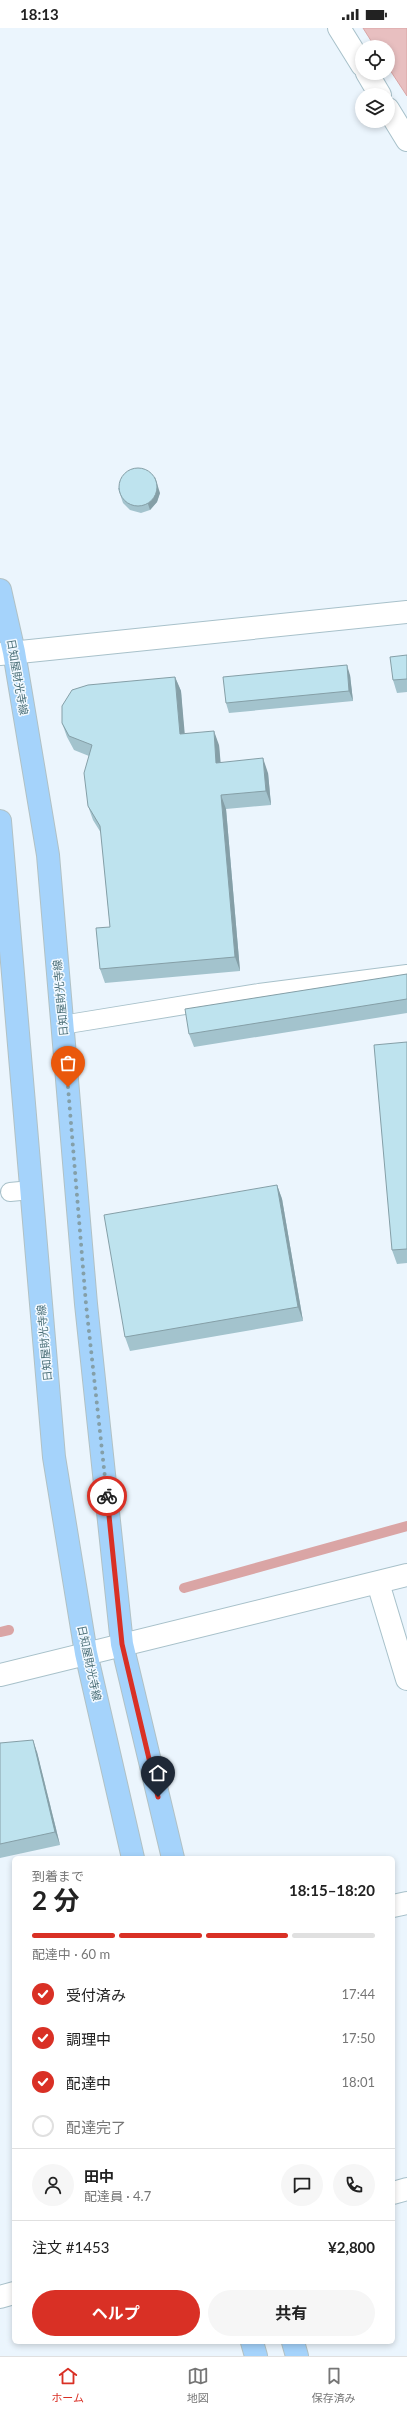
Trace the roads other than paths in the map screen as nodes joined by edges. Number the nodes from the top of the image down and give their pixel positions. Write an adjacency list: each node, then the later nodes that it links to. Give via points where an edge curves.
1 (339, 28): 2 (street)
2 (355, 54)
3 (395, 120): 4 (street)
4 (407, 140)
5 (0, 590): 7 (main road, 日知屋財光寺線)
6 (407, 612): 7 (street)
7 (7, 653): 11 (main road, 日知屋財光寺線, via 48,855)
8 (0, 821): 9 (main road, 日知屋財光寺線)
9 (6, 949): 12 (main road, 日知屋財光寺線)
10 (407, 974): 11 (lane, via 259,993)
11 (62, 1025): 16 (main road, 日知屋財光寺線, via 86,1304)
12 (32, 1190): 13 (lane); 17 (main road, 日知屋財光寺線, via 54,1457)
13 (10, 1192)
14 (407, 1575): 15 (street)
15 (378, 1582): 16 (street); 19 (street)
16 (122, 1644): 17 (street); 21 (main road, 日知屋財光寺線)
17 (86, 1653): 18 (street); 20 (main road, 日知屋財光寺線)
18 (0, 1675)
19 (407, 1679)
20 (134, 1856)
21 (173, 1856)
22 (407, 1903): 23 (street)
23 (395, 1906)
24 (407, 2189): 25 (street)
25 (395, 2192)
26 (12, 2294): 27 (street)
27 (0, 2297)
28 (253, 2344): 30 (main road)
29 (294, 2344): 31 (main road)
30 (256, 2356)
31 (297, 2356)

